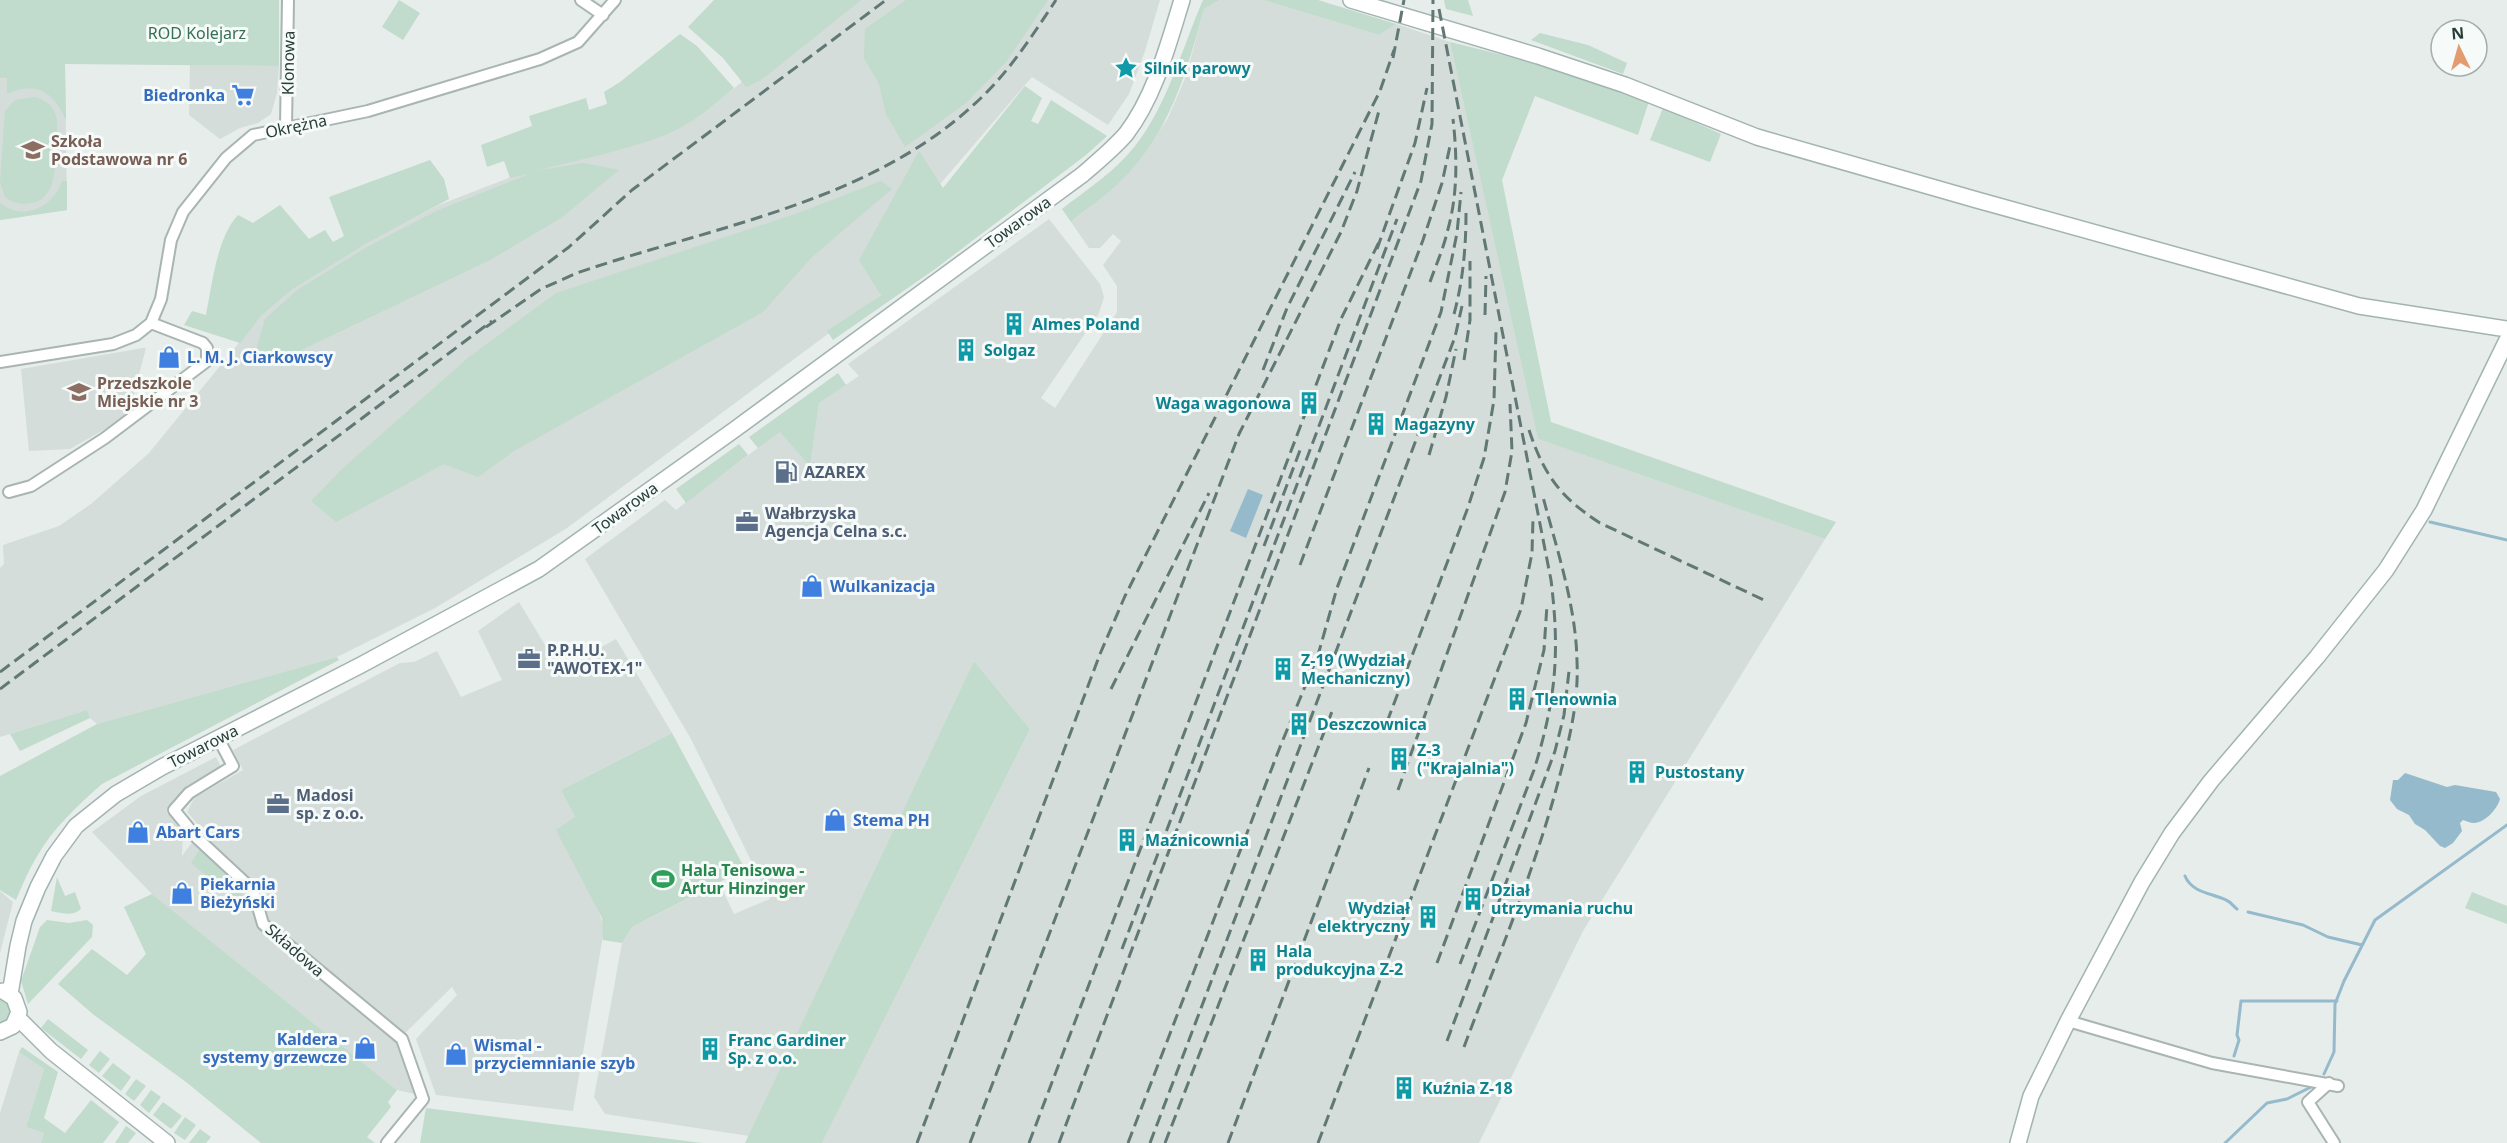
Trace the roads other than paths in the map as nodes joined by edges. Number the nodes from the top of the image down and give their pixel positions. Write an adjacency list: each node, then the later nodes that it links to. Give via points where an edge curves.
1 (288, 0): 7 (street, Klonowa)
2 (581, 0): 6 (street)
3 (615, 0): 6 (street, Okrężna)
4 (1182, 0): 13 (street, Towarowa, via 1139,114 1118,143 1082,176 539,569)
5 (1351, 0): 9 (street, via 1614,81 1757,137 1977,200 2359,306)
6 (603, 15): 7 (street, Okrężna, via 578,42 540,59 368,111)
7 (286, 127): 8 (street, Okrężna, via 253,135 239,145 183,212 171,240 161,299)
8 (151, 323): 11 (street, via 136,335 113,344); 12 (street, via 203,343 207,361 105,438 31,486)
9 (2507, 329)
10 (2507, 340): 15 (street, via 2424,510 2386,570 2172,833)
11 (0, 362)
12 (9, 492)
13 (218, 738): 14 (street, Towarowa, via 117,794 76,826 38,887); 18 (street, Składowa, via 233,766 189,793 174,810 197,838 254,890 263,924 402,1040 423,1099)
14 (3, 989): 16 (street, via 18,1007)
15 (2068, 1021): 19 (street, via 2031,1096); 20 (street, via 2212,1063 2333,1084 2308,1102)
16 (9, 1026): 17 (street, via 51,1052)
17 (167, 1143)
18 (387, 1143)
19 (2018, 1143)
20 (2334, 1143)

